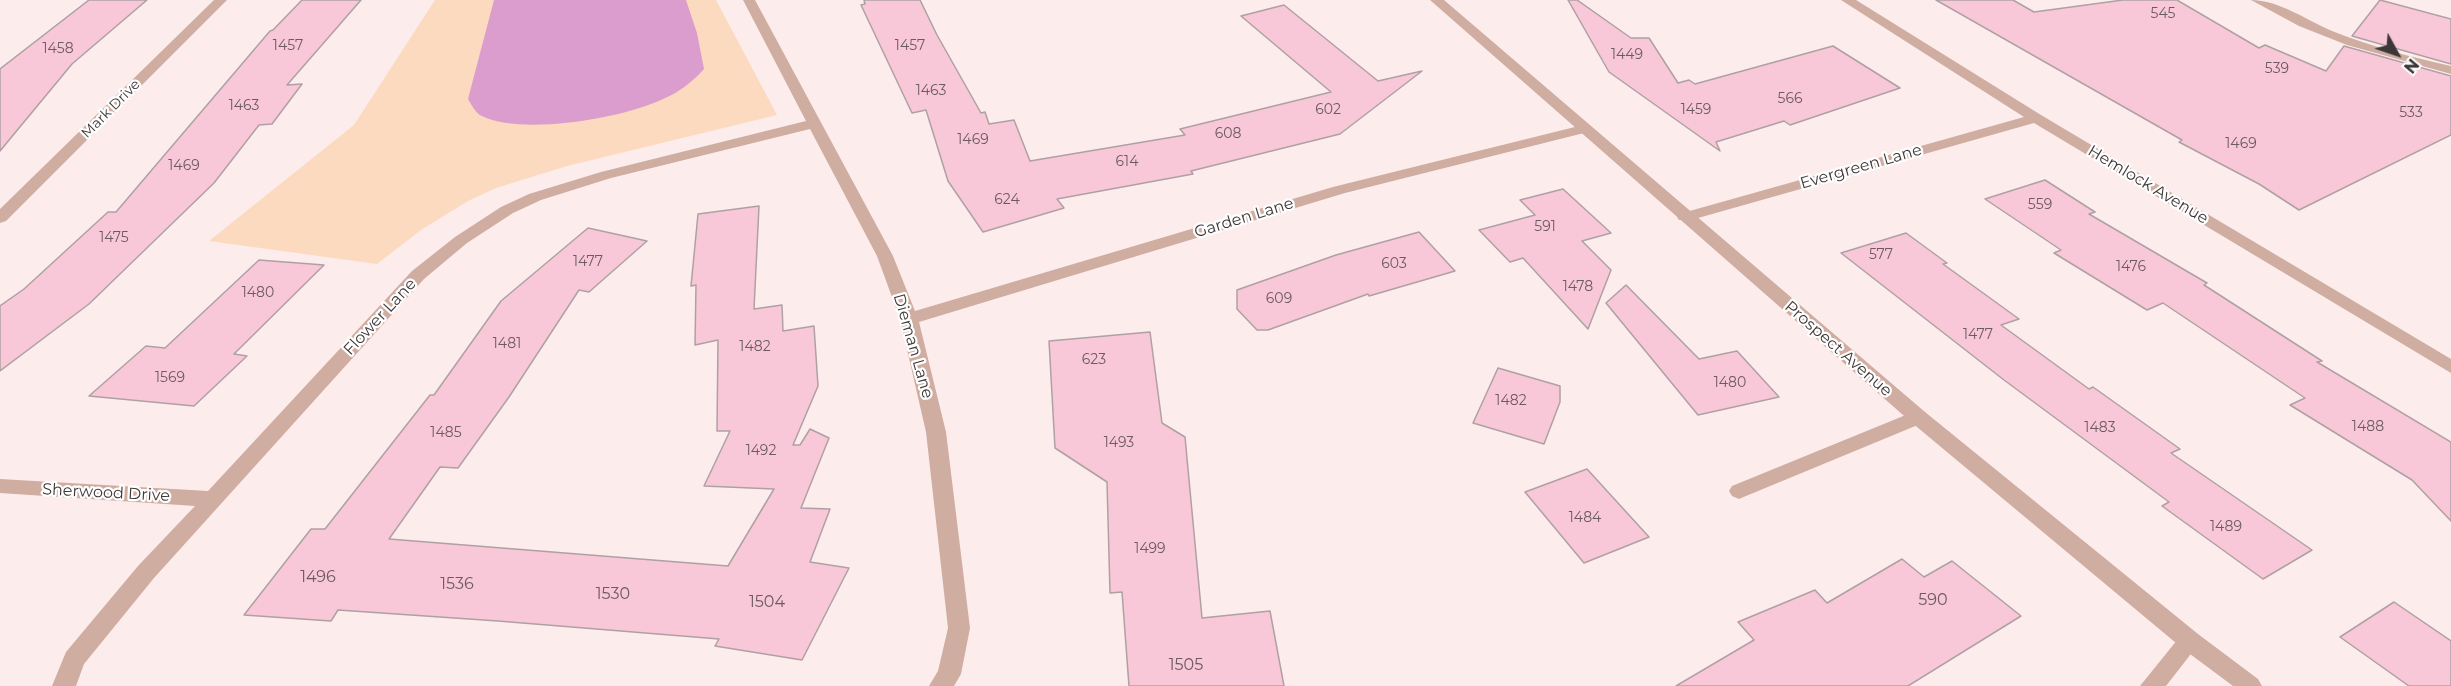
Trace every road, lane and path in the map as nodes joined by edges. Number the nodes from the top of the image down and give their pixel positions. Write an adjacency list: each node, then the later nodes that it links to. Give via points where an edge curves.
1 (221, 0): 11 (street, Mark Drive)
2 (749, 0): 8 (street, Dieman Lane)
3 (1436, 0): 9 (street, Prospect Avenue)
4 (1848, 0): 7 (street, Hemlock Avenue)
5 (2257, 0): 6 (street, via 2362,46)
6 (2451, 70)
7 (2036, 118): 10 (street, Evergreen Lane); 13 (street, Hemlock Avenue)
8 (816, 123): 12 (street, Dieman Lane, via 885,256); 17 (street, Flower Lane, via 606,175 507,210 418,275)
9 (1583, 129): 10 (street, Prospect Avenue); 12 (street, Garden Lane, via 1339,190)
10 (1685, 217): 14 (street, Prospect Avenue)
11 (0, 218)
12 (909, 319): 20 (street, Dieman Lane, via 936,432 959,628 949,674)
13 (2451, 367)
14 (1918, 417): 16 (street); 18 (street, Prospect Avenue)
15 (0, 486): 17 (street, Sherwood Drive)
16 (1739, 490)
17 (212, 499): 19 (street, Flower Lane, via 74,659)
18 (2190, 641): 21 (street); 22 (street, Prospect Avenue)
19 (64, 686)
20 (941, 686)
21 (2152, 686)
22 (2250, 686)

